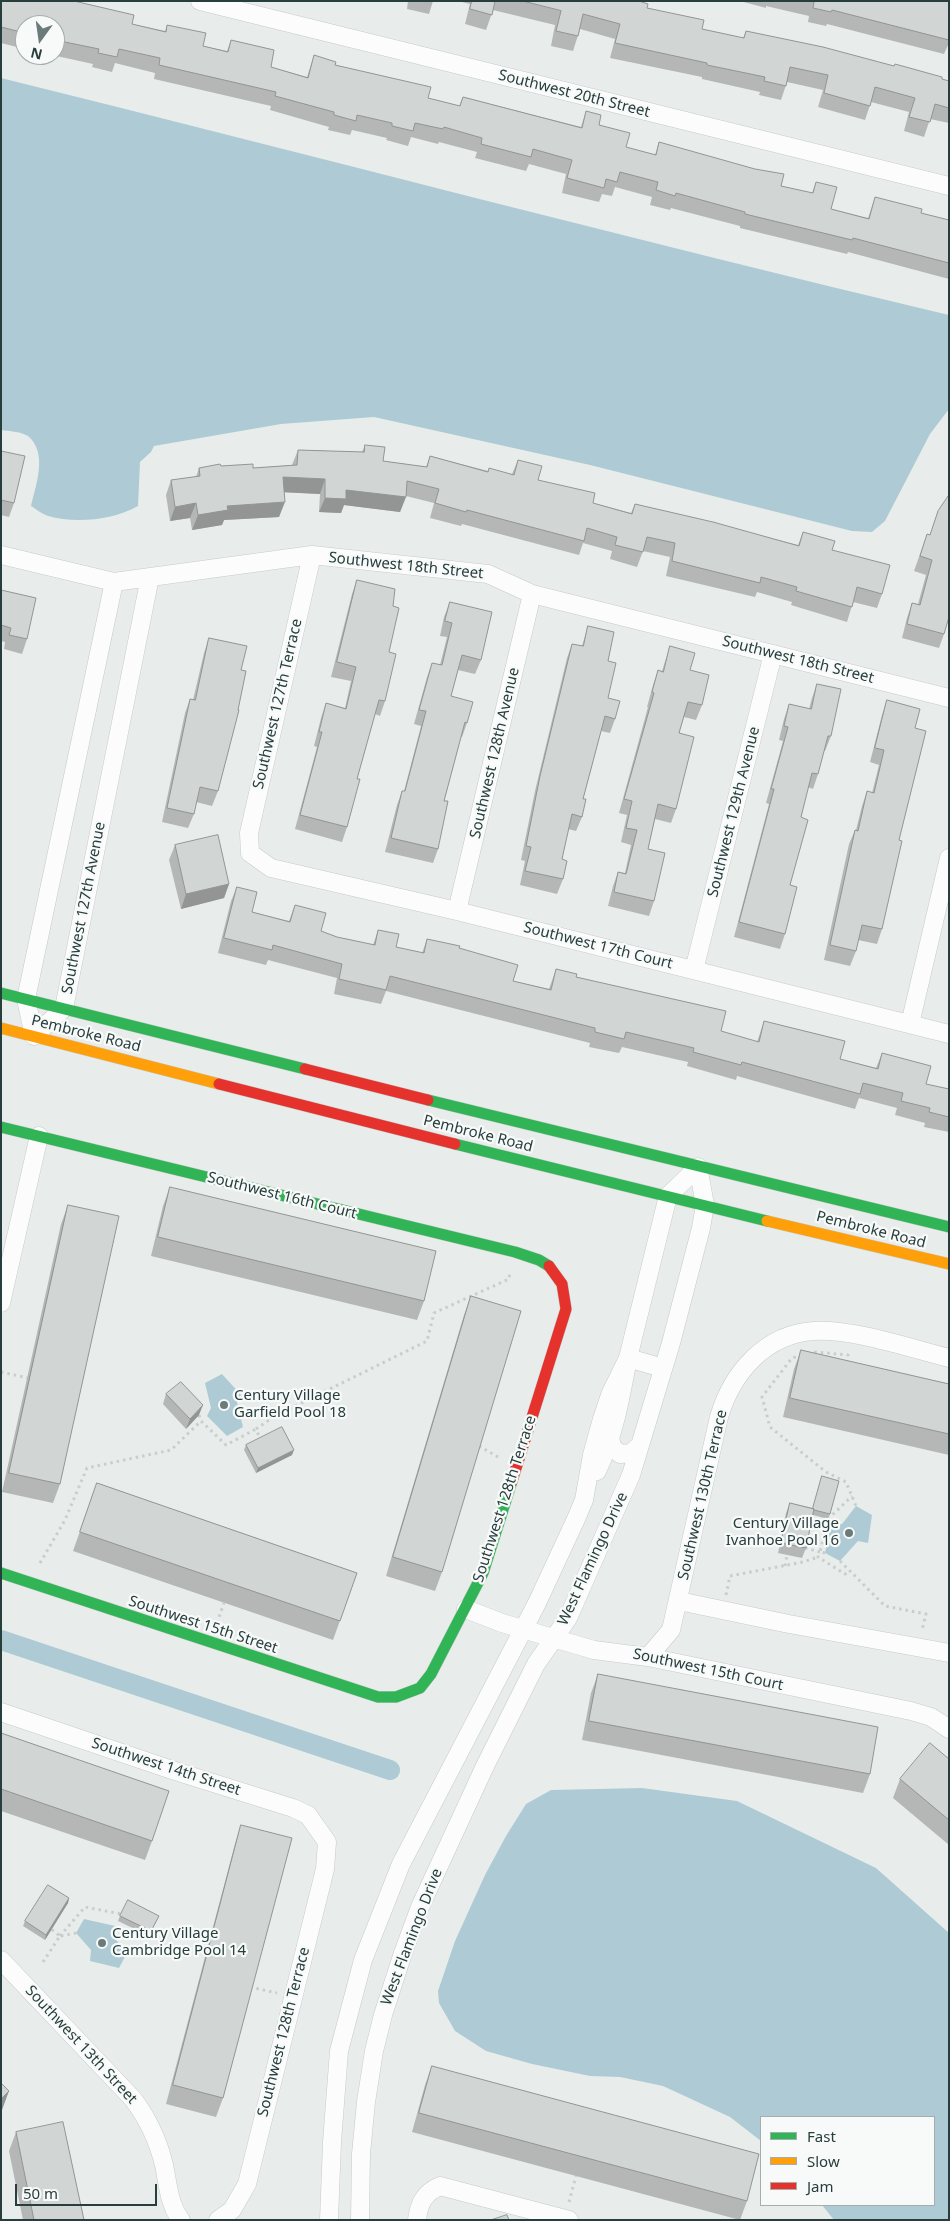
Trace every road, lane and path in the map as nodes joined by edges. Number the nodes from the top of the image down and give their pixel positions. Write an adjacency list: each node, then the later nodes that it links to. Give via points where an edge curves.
1 (200, 1): 2 (street, Southwest 20th Street)
2 (949, 186)
3 (1, 555): 6 (street, Southwest 18th Street)
4 (312, 555): 5 (street, Southwest 18th Street); 7 (street, Southwest 18th Street, via 488,574); 10 (street, Southwest 127th Terrace, via 249,833)
5 (150, 577): 6 (street, Southwest 18th Street); 16 (street, Southwest 127th Avenue)
6 (114, 582): 15 (street)
7 (532, 594): 8 (street, Southwest 18th Street); 12 (street, Southwest 128th Avenue)
8 (773, 654): 9 (street, Southwest 18th Street); 13 (street, Southwest 129th Avenue)
9 (949, 698)
10 (250, 853): 12 (street, Southwest 17th Court, via 271,868)
11 (949, 858): 17 (street)
12 (458, 911): 13 (street, Southwest 17th Court)
13 (694, 970): 17 (street, Southwest 17th Court)
14 (1, 993): 15 (main road, Pembroke Road)
15 (26, 999): 16 (main road, Pembroke Road); 20 (street)
16 (64, 1008): 20 (street, Southwest 127th Avenue); 23 (main road, Pembroke Road)
17 (910, 1024): 19 (street, Southwest 17th Court)
18 (1, 1028): 20 (main road, Pembroke Road)
19 (949, 1034)
20 (34, 1036): 24 (main road, Pembroke Road)
21 (1, 1127): 22 (main road, Southwest 16th Court)
22 (39, 1136): 27 (main road, Southwest 16th Court); 30 (street)
23 (698, 1167): 24 (street); 25 (street, West Flamingo Drive); 26 (main road, Pembroke Road)
24 (668, 1196): 25 (main road, Pembroke Road); 32 (street)
25 (705, 1205): 28 (main road, Pembroke Road); 34 (street, West Flamingo Drive)
26 (949, 1227)
27 (515, 1252): 29 (main road, Southwest 16th Court, via 546,1263); 39 (path, via 508,1279 434,1313 427,1341 275,1416)
28 (949, 1264)
29 (557, 1276): 57 (main road, Southwest 128th Terrace, via 563,1286 566,1310 482,1573)
30 (1, 1303)
31 (852, 1334): 33 (street); 43 (path, via 848,1355 816,1352 792,1358 762,1397 770,1427 826,1472 846,1482); 56 (street, Southwest 130th Terrace, via 814,1331 784,1339 760,1352 737,1376 719,1417)
32 (628, 1358): 34 (street); 40 (street); 44 (street, via 602,1419)
33 (949, 1358)
34 (664, 1368): 42 (street, West Flamingo Drive)
35 (1, 1372): 36 (path)
36 (28, 1378)
37 (199, 1415): 38 (path)
38 (200, 1421): 39 (path, via 226,1445); 55 (path, via 171,1450 87,1468 65,1520 42,1557)
39 (256, 1429): 41 (path)
40 (610, 1437): 42 (street, via 612,1447 620,1454 631,1453); 44 (street)
41 (261, 1442)
42 (640, 1446): 60 (street, West Flamingo Drive, via 597,1555)
43 (852, 1496): 45 (path); 47 (path, via 828,1519)
44 (584, 1500): 59 (street)
45 (856, 1506)
46 (805, 1548): 47 (path)
47 (820, 1552): 48 (path); 50 (path)
48 (825, 1553)
49 (787, 1555): 52 (path)
50 (818, 1557): 52 (path); 53 (path, via 845,1574)
51 (840, 1561): 53 (path)
52 (785, 1566): 58 (path, via 730,1576)
53 (850, 1572): 61 (path, via 885,1606 926,1614)
54 (1, 1573): 55 (main road, Southwest 15th Street)
55 (33, 1585): 64 (main road, Southwest 15th Street, via 358,1692 378,1698)
56 (679, 1601): 58 (street); 63 (street, Southwest 130th Terrace, via 671,1630)
57 (466, 1609): 59 (street, Southwest 15th Court); 64 (main road, Southwest 128th Terrace, via 420,1688)
58 (723, 1610): 61 (street)
59 (522, 1629): 60 (street, Southwest 15th Court); 80 (street, via 401,1864 363,1960 339,2051)
60 (556, 1638): 63 (street, Southwest 15th Court, via 594,1650); 81 (street, West Flamingo Drive, via 536,1664 484,1766 420,1907 403,1953 374,2050 361,2154)
61 (920, 1646): 62 (street)
62 (949, 1652)
63 (648, 1657): 66 (street, Southwest 15th Court, via 911,1711 931,1717)
64 (396, 1697)
65 (1, 1712): 67 (street, Southwest 14th Street, via 293,1808 308,1815)
66 (949, 1729)
67 (323, 1834): 75 (street, Southwest 128th Terrace, via 327,1842 325,1869)
68 (121, 1914): 71 (path, via 85,1907)
69 (51, 1929): 71 (path)
70 (76, 1933): 71 (path)
71 (60, 1936): 73 (path)
72 (1, 1960): 78 (street, Southwest 13th Street, via 144,2113 153,2128 164,2163 174,2211)
73 (43, 1962)
74 (250, 1987): 75 (path)
75 (293, 1996): 79 (street, Southwest 128th Terrace, via 247,2184 232,2210)
76 (576, 2176): 77 (path)
77 (566, 2219): 82 (street, via 440,2186 420,2202)
78 (181, 2220)
79 (218, 2220)
80 (329, 2220)
81 (360, 2220)
82 (417, 2220)

